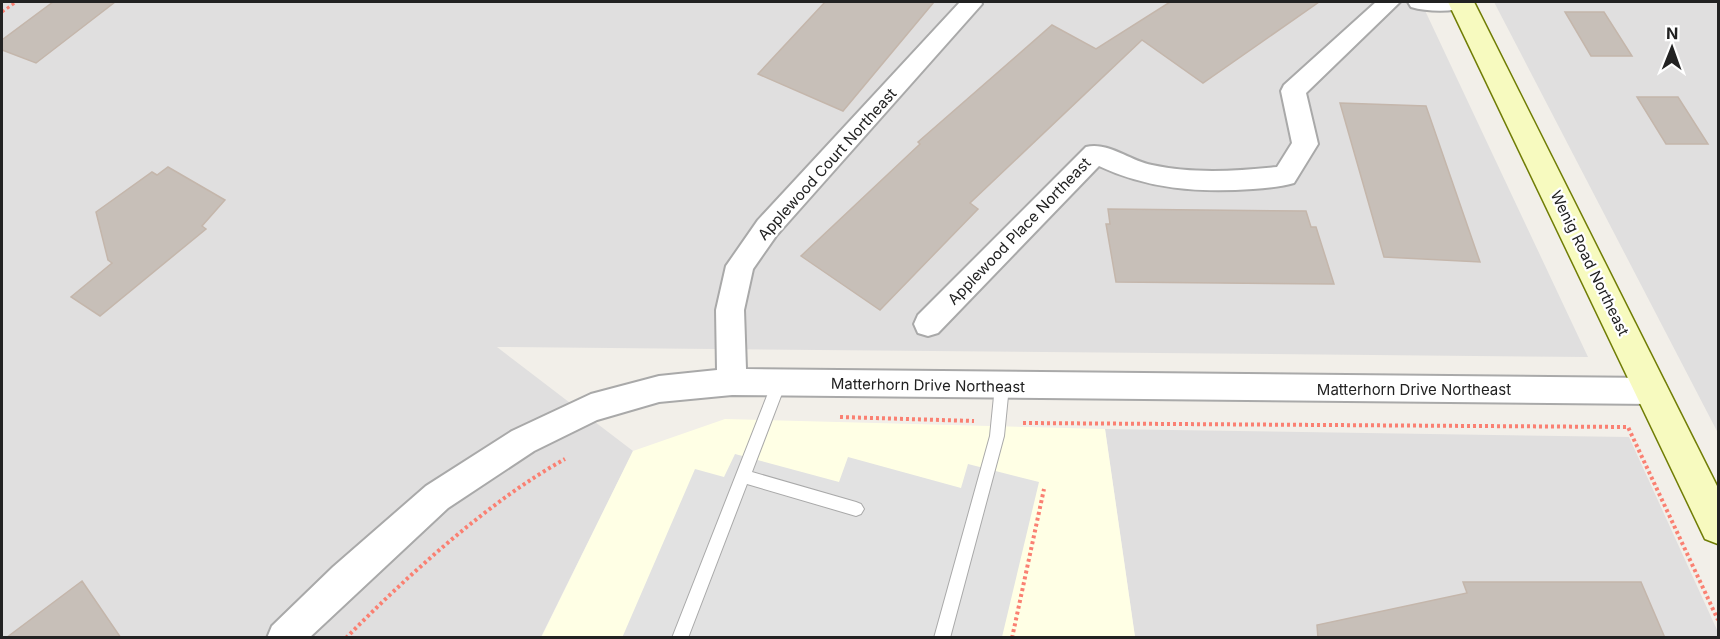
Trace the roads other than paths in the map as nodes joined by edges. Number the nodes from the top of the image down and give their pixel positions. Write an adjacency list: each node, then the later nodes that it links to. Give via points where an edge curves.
1 (1389, 2): 5 (street, Applewood Place Northeast, via 1293,91 1305,144 1285,176 1237,181 1180,180 1134,170 1095,154)
2 (1419, 2): 3 (street)
3 (1461, 2): 9 (street, Wenig Road Northeast)
4 (971, 4): 6 (street, Applewood Court Northeast, via 767,228 740,266 730,310)
5 (928, 324)
6 (732, 382): 7 (street, Matterhorn Drive Northeast); 13 (street, Matterhorn Drive Northeast, via 659,389 591,408 523,441 437,497)
7 (779, 383): 8 (street, Matterhorn Drive Northeast); 10 (lane)
8 (1002, 386): 9 (street, Matterhorn Drive Northeast); 15 (lane, via 997,436)
9 (1653, 391): 12 (street, Wenig Road Northeast)
10 (743, 476): 11 (lane); 14 (lane)
11 (856, 509)
12 (1719, 526)
13 (284, 638)
14 (680, 638)
15 (942, 638)

